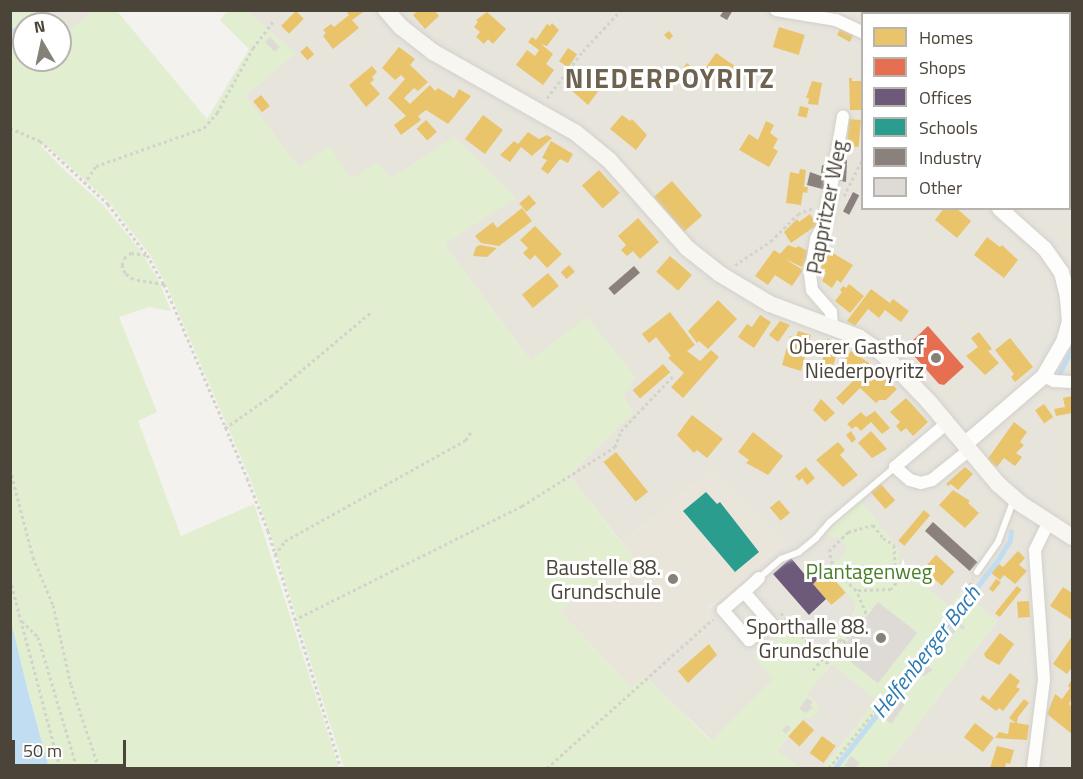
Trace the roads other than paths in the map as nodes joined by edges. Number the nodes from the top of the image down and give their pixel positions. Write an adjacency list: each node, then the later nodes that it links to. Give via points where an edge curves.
1 (386, 10): 6 (main road, via 433,52 576,132 609,160 687,249 720,274 770,304)
2 (776, 10): 3 (street, via 836,20)
3 (861, 32)
4 (843, 116): 6 (street, Pappritzer Weg, via 826,219 816,239 810,274 813,290 831,312)
5 (1001, 210): 7 (street, via 1044,248 1060,272 1067,296 1069,321 1063,342)
6 (832, 327): 9 (main road, via 858,337 900,368)
7 (1043, 376): 8 (street); 10 (street)
8 (1072, 382)
9 (946, 423): 10 (main road); 11 (street)
10 (967, 447): 11 (street, via 932,480 921,483 910,480); 12 (main road)
11 (895, 466): 16 (lane, via 816,538)
12 (1015, 498): 13 (main road); 15 (lane, via 998,542)
13 (1048, 523): 14 (main road); 18 (street, via 1035,550 1044,680)
14 (1072, 537)
15 (976, 573)
16 (759, 578): 17 (street)
17 (744, 592): 17 (street, via 723,610 749,640 770,622)
18 (1033, 768)

